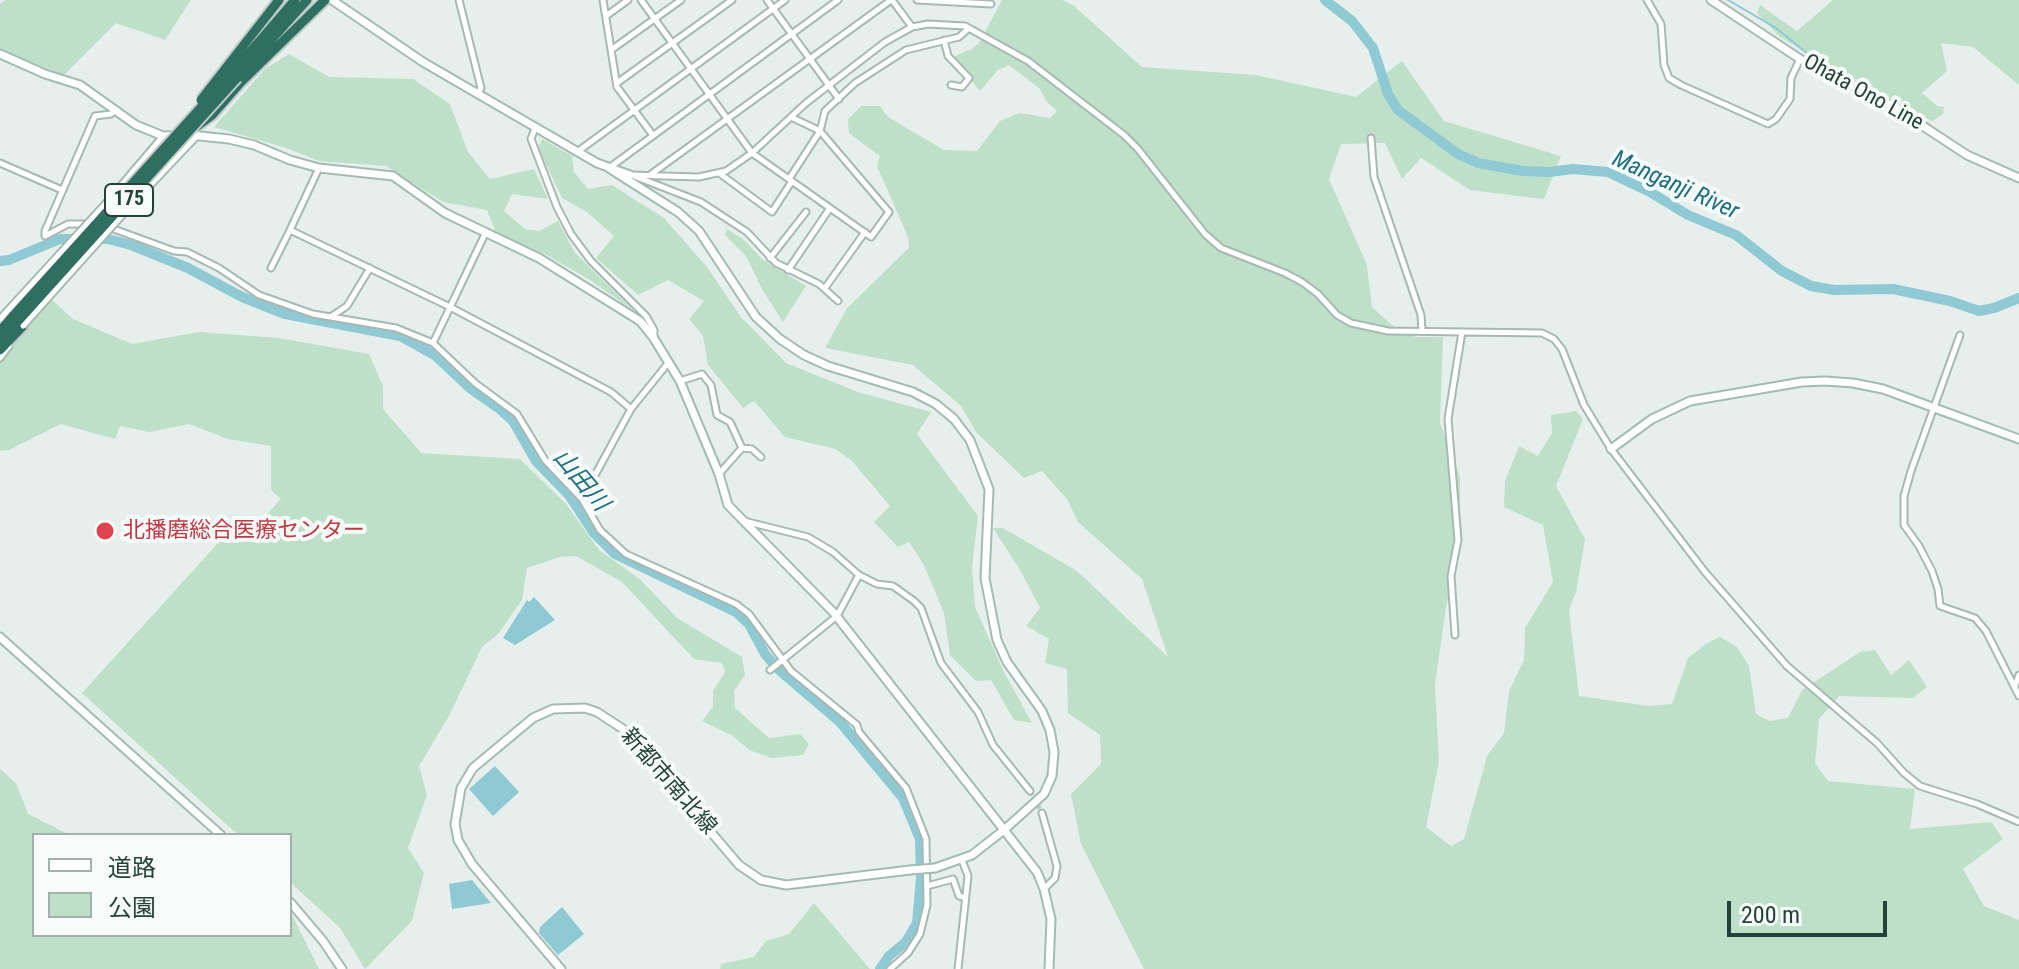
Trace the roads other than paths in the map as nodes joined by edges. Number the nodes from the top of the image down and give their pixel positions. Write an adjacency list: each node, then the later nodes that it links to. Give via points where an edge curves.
1 (279, 0): 35 (highway)
2 (295, 0): 35 (highway, 175)
3 (307, 0): 35 (highway, 175)
4 (325, 0): 35 (highway)
5 (332, 0): 40 (street)
6 (459, 0): 40 (street, via 481,88)
7 (603, 0): 23 (street)
8 (628, 0): 23 (street)
9 (641, 0): 24 (street)
10 (681, 0): 24 (street)
11 (732, 0): 29 (street)
12 (767, 0): 22 (street)
13 (785, 0): 22 (street)
14 (838, 0): 27 (street)
15 (891, 0): 25 (street); 32 (street)
16 (917, 0): 19 (street)
17 (1647, 0): 33 (street, via 1661,24 1669,78 1768,124 1790,99 1791,78)
18 (1711, 0): 33 (street, Ohata Ono Line)
19 (945, 1): 20 (street)
20 (983, 2): 21 (street)
21 (991, 4)
22 (773, 9): 27 (street); 34 (street)
23 (606, 16): 30 (street)
24 (655, 19): 29 (street); 30 (street)
25 (912, 27): 26 (street); 37 (street)
26 (969, 28): 28 (street); 79 (street, via 1028,61 1124,135 1221,248 1293,277 1351,323)
27 (791, 33): 32 (street); 39 (street)
28 (944, 40): 38 (street, via 948,56 969,78 962,87); 41 (street, via 906,50)
29 (673, 43): 34 (street); 36 (street)
30 (611, 50): 36 (street)
31 (0, 54): 42 (street, via 80,85)
32 (809, 58): 37 (street); 45 (street)
33 (1800, 59): 60 (street, Ohata Ono Line, via 1897,109 1967,155)
34 (691, 69): 39 (street); 43 (street)
35 (234, 75): 48 (highway, 175, bridge); 76 (highway, 175, bridge)
36 (617, 83): 43 (street)
37 (829, 85): 41 (street); 44 (street)
38 (951, 85)
39 (709, 93): 45 (street); 49 (street)
40 (478, 94): 46 (street)
41 (839, 99): 47 (street, via 825,111)
42 (116, 110): 50 (street); 62 (street, via 95,116)
43 (633, 110): 49 (street); 52 (street)
44 (791, 117): 47 (street); 53 (street)
45 (727, 118): 53 (street); 59 (street)
46 (535, 127): 52 (street); 82 (street, via 531,139 571,234 646,316)
47 (820, 131): 61 (street); 66 (street, via 889,212 871,237)
48 (195, 132): 50 (street); 55 (street); 76 (highway, 175, bridge); 76 (street, bridge, via 126,211)
49 (652, 134): 56 (street)
50 (163, 136): 76 (street, bridge)
51 (1371, 138): 79 (street, via 1374,177)
52 (577, 152): 56 (street)
53 (752, 153): 57 (street); 61 (street)
54 (0, 163): 62 (street)
55 (319, 168): 65 (street); 67 (street, via 393,176)
56 (609, 168): 58 (street); 110 (street, 新都市南北線, via 699,231 756,317 780,339 828,366 936,404 970,440 989,489 985,578 997,640 1042,711 1054,752 1044,794)
57 (719, 173): 59 (street); 61 (street, via 772,212)
58 (630, 175): 59 (street); 68 (street, via 701,202 747,232)
59 (649, 176)
60 (2019, 178)
61 (791, 180): 63 (street)
62 (62, 190): 75 (street, via 45,236 68,224 120,229 187,252 259,295)
63 (830, 208): 66 (street); 71 (street)
64 (806, 212): 68 (street)
65 (290, 230): 69 (street); 70 (street)
66 (865, 232): 72 (street)
67 (485, 234): 74 (street); 82 (street, via 550,265 640,321)
68 (770, 258): 71 (street)
69 (271, 268)
70 (370, 268): 74 (street); 75 (street, via 347,306)
71 (788, 270): 72 (street)
72 (825, 288): 73 (street)
73 (838, 301)
74 (450, 307): 84 (street); 90 (street, via 611,392)
75 (332, 316): 84 (street, via 396,328)
76 (16, 318): 77 (street); 78 (highway, 175); 83 (highway, 175); 85 (highway); 86 (street)
77 (0, 319)
78 (0, 331)
79 (1422, 331): 80 (street)
80 (1462, 332): 93 (street, via 1542,333 1554,339); 100 (street, via 1448,419 1458,540 1451,576)
81 (1960, 335): 89 (street)
82 (653, 337): 87 (street)
83 (0, 342)
84 (433, 343): 96 (street, via 517,414 545,460)
85 (0, 350)
86 (0, 358)
87 (669, 362): 88 (street); 90 (street)
88 (680, 381): 92 (street, via 702,374 711,385 717,415 730,422); 95 (street)
89 (1933, 408): 91 (street); 93 (street, via 1853,383 1802,382 1690,401 1652,419); 105 (street, via 1904,496 1904,525 1932,571 1940,606 1975,618)
90 (631, 409): 96 (street)
91 (2019, 439)
92 (742, 448): 94 (street); 95 (street)
93 (1611, 449): 109 (street, via 1705,572 1787,666 1904,773 1920,786)
94 (761, 457)
95 (719, 474): 97 (street, via 728,505)
96 (582, 499): 102 (street, via 600,530 626,554 736,604)
97 (742, 522): 98 (street, via 808,537); 99 (street)
98 (859, 575): 99 (street); 107 (street, via 893,586 921,608 941,663 978,712 993,745)
99 (837, 616): 102 (street); 110 (street)
100 (1455, 635)
101 (0, 637): 111 (street)
102 (782, 659): 103 (street); 113 (street, via 857,725 906,788 926,839)
103 (770, 670)
104 (2019, 675): 105 (street)
105 (2014, 687): 106 (street)
106 (2019, 696)
107 (1030, 791)
108 (1042, 813): 114 (street, via 1057,866 1055,878)
109 (2019, 822)
110 (1004, 830): 112 (street, 新都市南北線); 114 (street)
111 (219, 833)
112 (962, 860): 115 (street, via 968,876); 118 (street, 新都市南北線, bridge, via 935,868 786,885 761,880 739,865 623,729 585,708 553,709 524,724 473,768 461,788 455,824 472,864)
113 (927, 886): 115 (street, via 953,879 959,896); 119 (street, via 920,934)
114 (1044, 889): 121 (street, via 1051,919)
115 (965, 898): 120 (street)
116 (292, 904): 117 (street)
117 (342, 969)
118 (561, 969)
119 (890, 969)
120 (958, 969)
121 (1049, 969)

